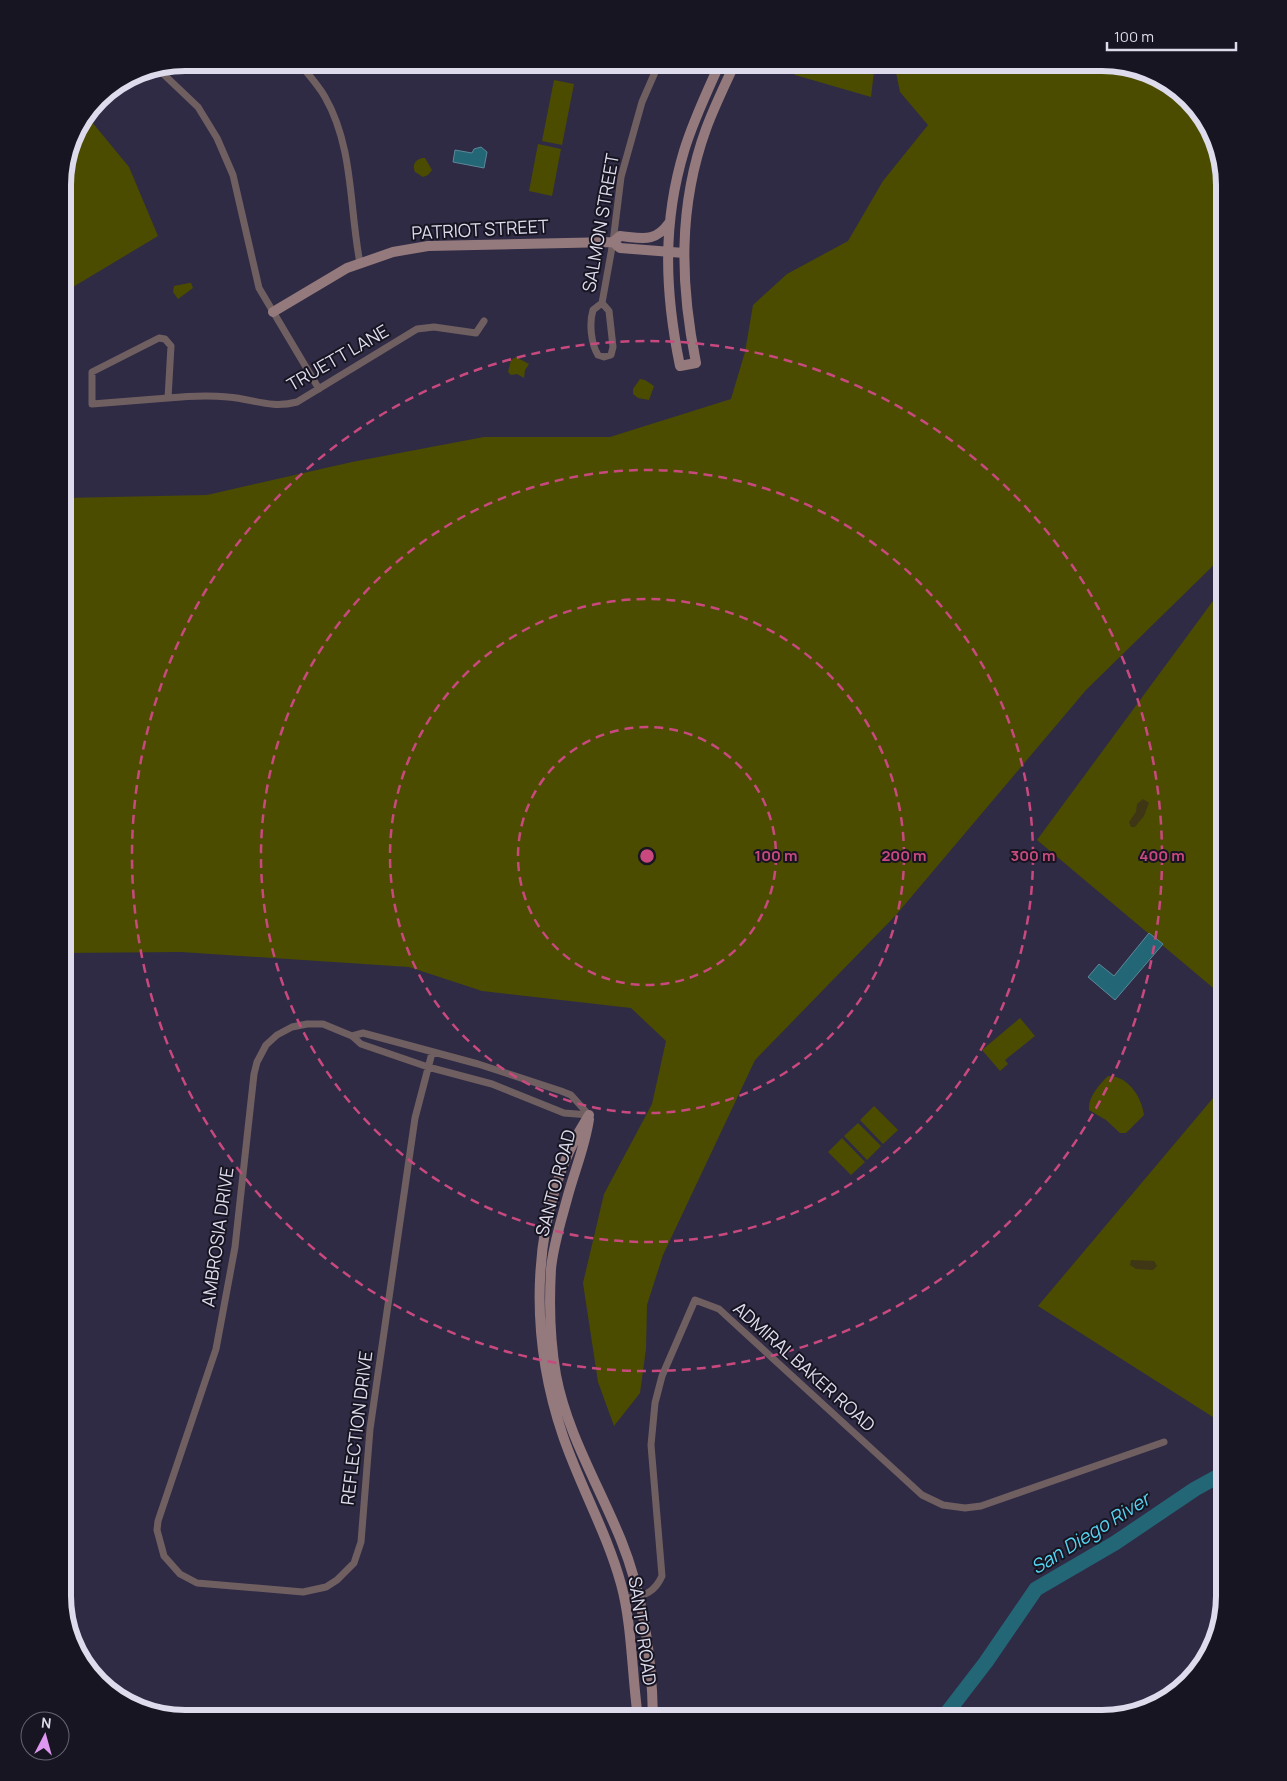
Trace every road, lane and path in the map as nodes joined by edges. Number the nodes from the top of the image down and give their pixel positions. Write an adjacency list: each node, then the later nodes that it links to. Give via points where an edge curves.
1 (306, 71): 10 (street, via 325,97 345,151 351,184 353,230)
2 (656, 71): 7 (street, SALMON STREET, via 642,102 621,177)
3 (717, 71): 6 (street, via 684,152)
4 (731, 71): 9 (street, via 695,162 684,225)
5 (162, 73): 12 (street, via 198,108 217,138 233,175 258,288)
6 (669, 224): 7 (street, PATRIOT STREET, via 662,233 650,239 620,236); 8 (street)
7 (614, 242): 8 (street, PATRIOT STREET, via 620,248); 10 (street, PATRIOT STREET, via 428,246 393,252); 11 (street, SALMON STREET)
8 (667, 252): 9 (street, PATRIOT STREET); 9 (street, via 671,321 680,366 696,363 686,307)
9 (684, 253)
10 (360, 263): 12 (street, PATRIOT STREET)
11 (602, 303): 11 (street, SALMON STREET, via 593,310 590,318 594,350 604,358 611,354 613,347 609,311)
12 (273, 312): 14 (street)
13 (484, 321): 14 (street, TRUETT LANE, via 476,333 434,327 417,329)
14 (319, 389): 15 (street, TRUETT LANE, via 298,402 281,406 230,397 197,395)
15 (168, 398): 15 (street, TRUETT LANE, via 171,346 165,339 159,338 92,372 92,404)
16 (352, 1036): 17 (street, AMBROSIA DRIVE, via 362,1033); 18 (street, AMBROSIA DRIVE, via 360,1044); 21 (street, AMBROSIA DRIVE, via 323,1024 292,1027 266,1045 257,1062 235,1247 216,1349)
17 (432, 1053): 18 (street, REFLECTION DRIVE); 19 (street, AMBROSIA DRIVE, via 561,1091 570,1095)
18 (428, 1067): 19 (street, AMBROSIA DRIVE, via 492,1084 564,1113); 21 (street, REFLECTION DRIVE, via 415,1118 370,1429 361,1542 354,1563 337,1580 314,1591 197,1583 180,1574 164,1556 157,1530)
19 (589, 1116): 22 (street, SANTO ROAD, via 585,1144 567,1197 551,1267 550,1321 556,1376 574,1433 622,1542); 23 (street, SANTO ROAD, via 575,1138 548,1216 540,1264 539,1313 546,1372 563,1436 606,1540)
20 (1164, 1442): 22 (street, ADMIRAL BAKER ROAD, via 982,1506 943,1505 922,1495 886,1464 719,1309 696,1300 662,1376 655,1403 651,1445 663,1569 656,1588)
21 (158, 1521)
22 (641, 1596): 23 (street); 25 (street, SANTO ROAD)
23 (625, 1599): 24 (street, SANTO ROAD)
24 (637, 1710)
25 (652, 1710)

